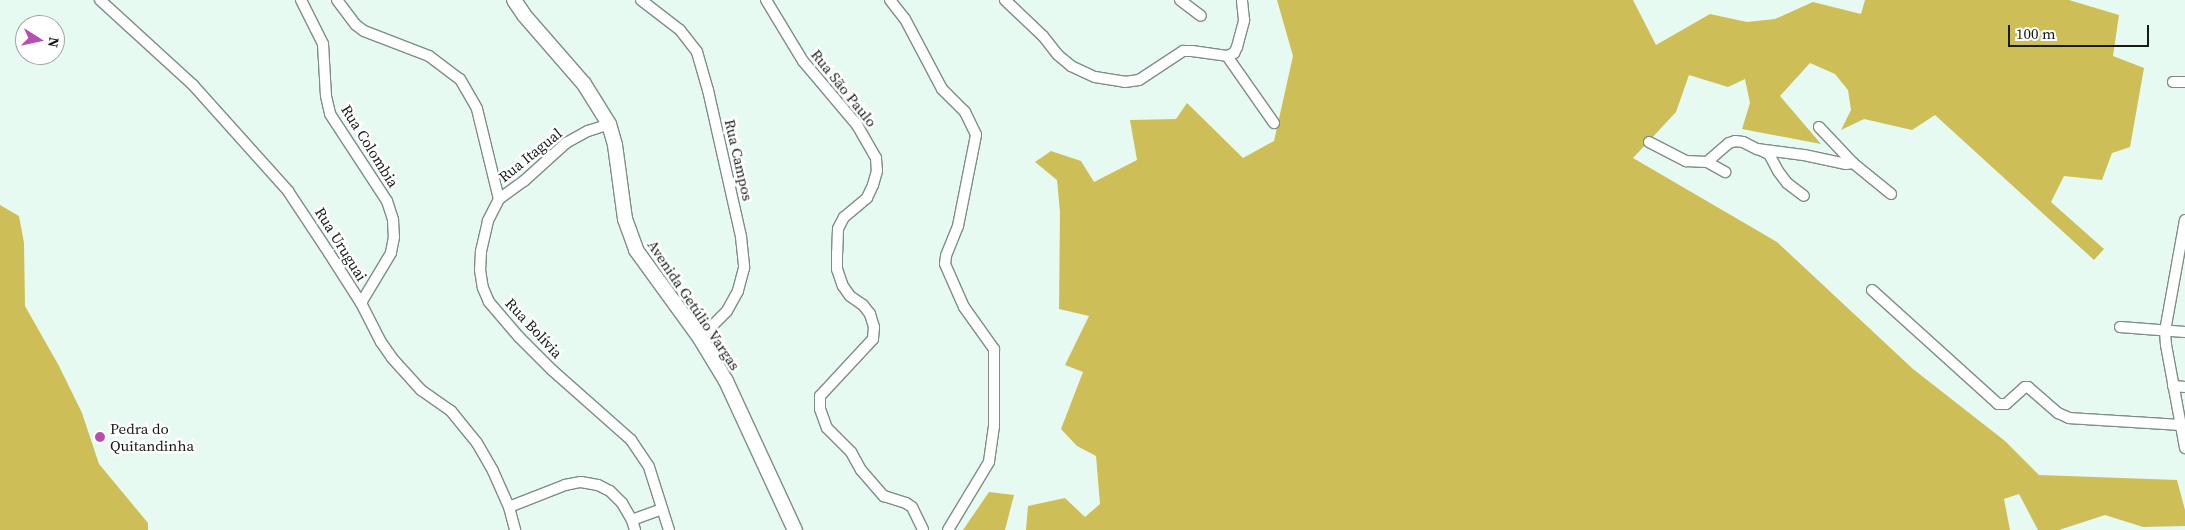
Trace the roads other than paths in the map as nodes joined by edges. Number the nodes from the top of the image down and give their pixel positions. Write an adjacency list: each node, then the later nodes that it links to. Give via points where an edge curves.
1 (100, 0): 28 (street, Rua Uruguai, via 193,85 275,176 303,211)
2 (301, 0): 28 (street, Rua Colombia, via 323,44 330,114 387,201 393,220 391,253)
3 (336, 0): 25 (street, via 364,31 429,56 460,79 477,109)
4 (514, 0): 16 (street, Avenida Getúlio Vargas, via 584,84)
5 (641, 0): 32 (street, Rua Campos, via 680,30 696,52 708,90 741,237 744,268 735,298 727,311)
6 (766, 0): 44 (street, Rua São Paulo, via 803,61 856,125 876,158 877,171 867,198 844,217 838,229 837,253 837,269 843,286 870,314 873,338 820,396 820,409 827,428 850,452 861,470 884,496 912,507)
7 (890, 0): 45 (street, via 905,19 942,90 966,112 976,135 958,226 945,264 964,307 994,349 994,426 989,462)
8 (1005, 0): 12 (street, via 1071,66 1105,80 1139,80 1192,50)
9 (1180, 0): 11 (street)
10 (1242, 0): 12 (street, via 1244,20 1241,36 1234,53)
11 (1201, 16)
12 (1227, 56): 15 (street)
13 (2173, 82): 14 (street)
14 (2185, 82)
15 (1274, 123)
16 (609, 124): 25 (street, Rua Itagual, via 566,143 524,182); 32 (street, Avenida Getúlio Vargas, via 631,240 644,264)
17 (1819, 127): 21 (street)
18 (1649, 142): 20 (street, via 1686,161)
19 (1757, 148): 20 (street, via 1743,142 1729,143); 21 (street); 24 (street, via 1769,154 1787,183)
20 (1707, 162): 22 (street)
21 (1853, 163): 23 (street)
22 (1725, 172)
23 (1891, 194)
24 (1804, 196)
25 (499, 199): 38 (street, Rua Bolívia, via 488,221 480,252 482,279 489,302 552,370 632,440 649,467)
26 (2185, 220): 30 (street)
27 (1872, 290): 35 (street, via 1998,404 2006,404 2028,387 2058,413 2070,418)
28 (360, 303): 37 (street, Rua Uruguai, via 381,342 404,372 465,426 493,471)
29 (2120, 328): 30 (street)
30 (2165, 331): 31 (street); 33 (street)
31 (2185, 332)
32 (700, 338): 43 (street, Avenida Getúlio Vargas, via 730,388)
33 (2173, 386): 34 (street); 35 (street)
34 (2185, 387)
35 (2180, 425): 36 (street)
36 (2185, 448)
37 (509, 507): 39 (street, via 581,482 610,491); 40 (street, Rua Uruguai)
38 (662, 509): 39 (street); 42 (street, Rua Bolívia)
39 (632, 520): 41 (street)
40 (515, 530)
41 (635, 530)
42 (669, 530)
43 (795, 530)
44 (923, 530)
45 (948, 530)

